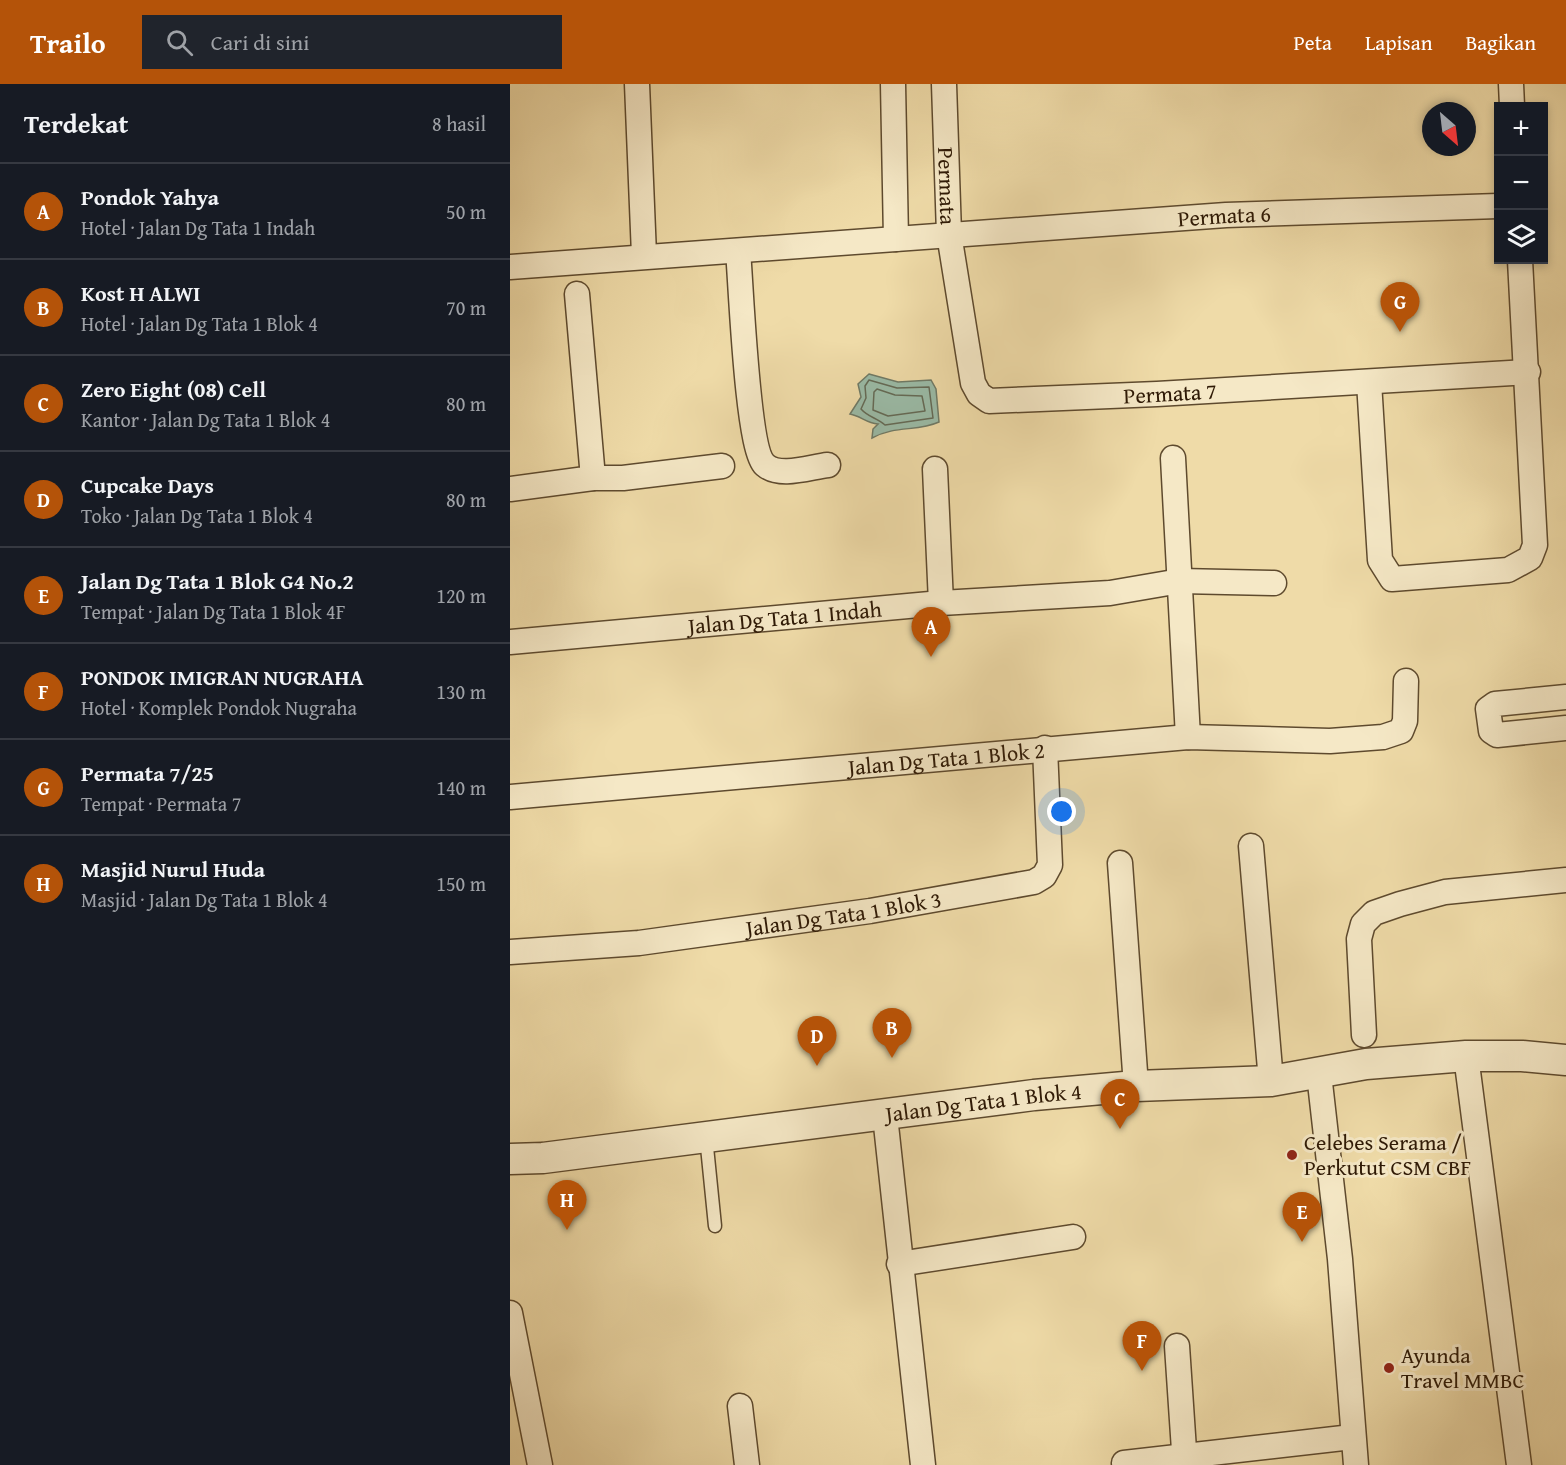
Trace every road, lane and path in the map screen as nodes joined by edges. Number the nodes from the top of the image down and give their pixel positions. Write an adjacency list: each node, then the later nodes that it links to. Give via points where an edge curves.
1 (637, 84): 10 (street)
2 (893, 84): 8 (street)
3 (944, 84): 7 (street, Permata)
4 (1511, 84): 5 (street)
5 (1512, 102)
6 (1494, 206): 7 (street, Permata 6, via 1226,215)
7 (949, 234): 8 (street, Permata); 15 (street, Permata 7, via 973,383 989,401)
8 (896, 238): 9 (street, Permata)
9 (738, 251): 10 (street, Permata); 17 (street, via 759,457 766,466 778,471)
10 (644, 255): 12 (street, Permata)
11 (1520, 264): 14 (street)
12 (510, 267)
13 (577, 294): 20 (street)
14 (1528, 372): 15 (street, Permata 7); 15 (street, via 1535,545 1530,558 1508,570 1392,579 1380,560)
15 (1369, 382)
16 (1173, 458): 22 (street)
17 (828, 465)
18 (722, 466): 20 (street)
19 (935, 469): 24 (street)
20 (593, 478): 21 (street)
21 (510, 489)
22 (1180, 580): 23 (street, Jalan Dg Tata 1 Indah); 24 (street, Jalan Dg Tata 1 Indah, via 1110,593); 29 (street)
23 (1274, 583)
24 (941, 603): 25 (street, Jalan Dg Tata 1 Indah)
25 (510, 642)
26 (1406, 681): 29 (street, Jalan Dg Tata 1 Blok 2, via 1406,721 1401,731 1383,737 1330,741)
27 (1566, 697): 28 (street, via 1495,704 1488,709 1491,731 1497,735)
28 (1566, 728)
29 (1188, 737): 30 (street, Jalan Dg Tata 1 Blok 2)
30 (1045, 748): 31 (street, Jalan Dg Tata 1 Blok 2); 35 (street, Jalan Dg Tata 1 Blok 3, via 1050,865 1044,876 1034,882 870,911 639,943)
31 (510, 796)
32 (1251, 846): 40 (street)
33 (1119, 863): 41 (street)
34 (1566, 880): 36 (street, via 1446,892 1374,913 1363,924 1359,939)
35 (510, 952)
36 (1364, 1035)
37 (1466, 1056): 38 (street, Jalan Dg Tata 1 Blok 4); 39 (street, Jalan Dg Tata 1 Blok 4, via 1366,1064); 58 (street)
38 (1566, 1060)
39 (1319, 1074): 40 (street, Jalan Dg Tata 1 Blok 4); 51 (street, via 1340,1259)
40 (1271, 1082): 41 (street, Jalan Dg Tata 1 Blok 4)
41 (1136, 1086): 42 (street, Jalan Dg Tata 1 Blok 4, via 1034,1095)
42 (885, 1116): 43 (street, Jalan Dg Tata 1 Blok 4); 47 (street)
43 (706, 1135): 44 (street, Jalan Dg Tata 1 Blok 4, via 543,1158); 45 (lane)
44 (510, 1159)
45 (715, 1226)
46 (1073, 1237): 47 (street)
47 (899, 1264): 56 (street)
48 (510, 1312): 54 (street)
49 (1177, 1346): 52 (street)
50 (740, 1406): 55 (street)
51 (1352, 1437): 52 (street); 57 (street)
52 (1185, 1460): 53 (street)
53 (1124, 1463)
54 (540, 1465)
55 (747, 1465)
56 (923, 1465)
57 (1356, 1465)
58 (1519, 1465)

